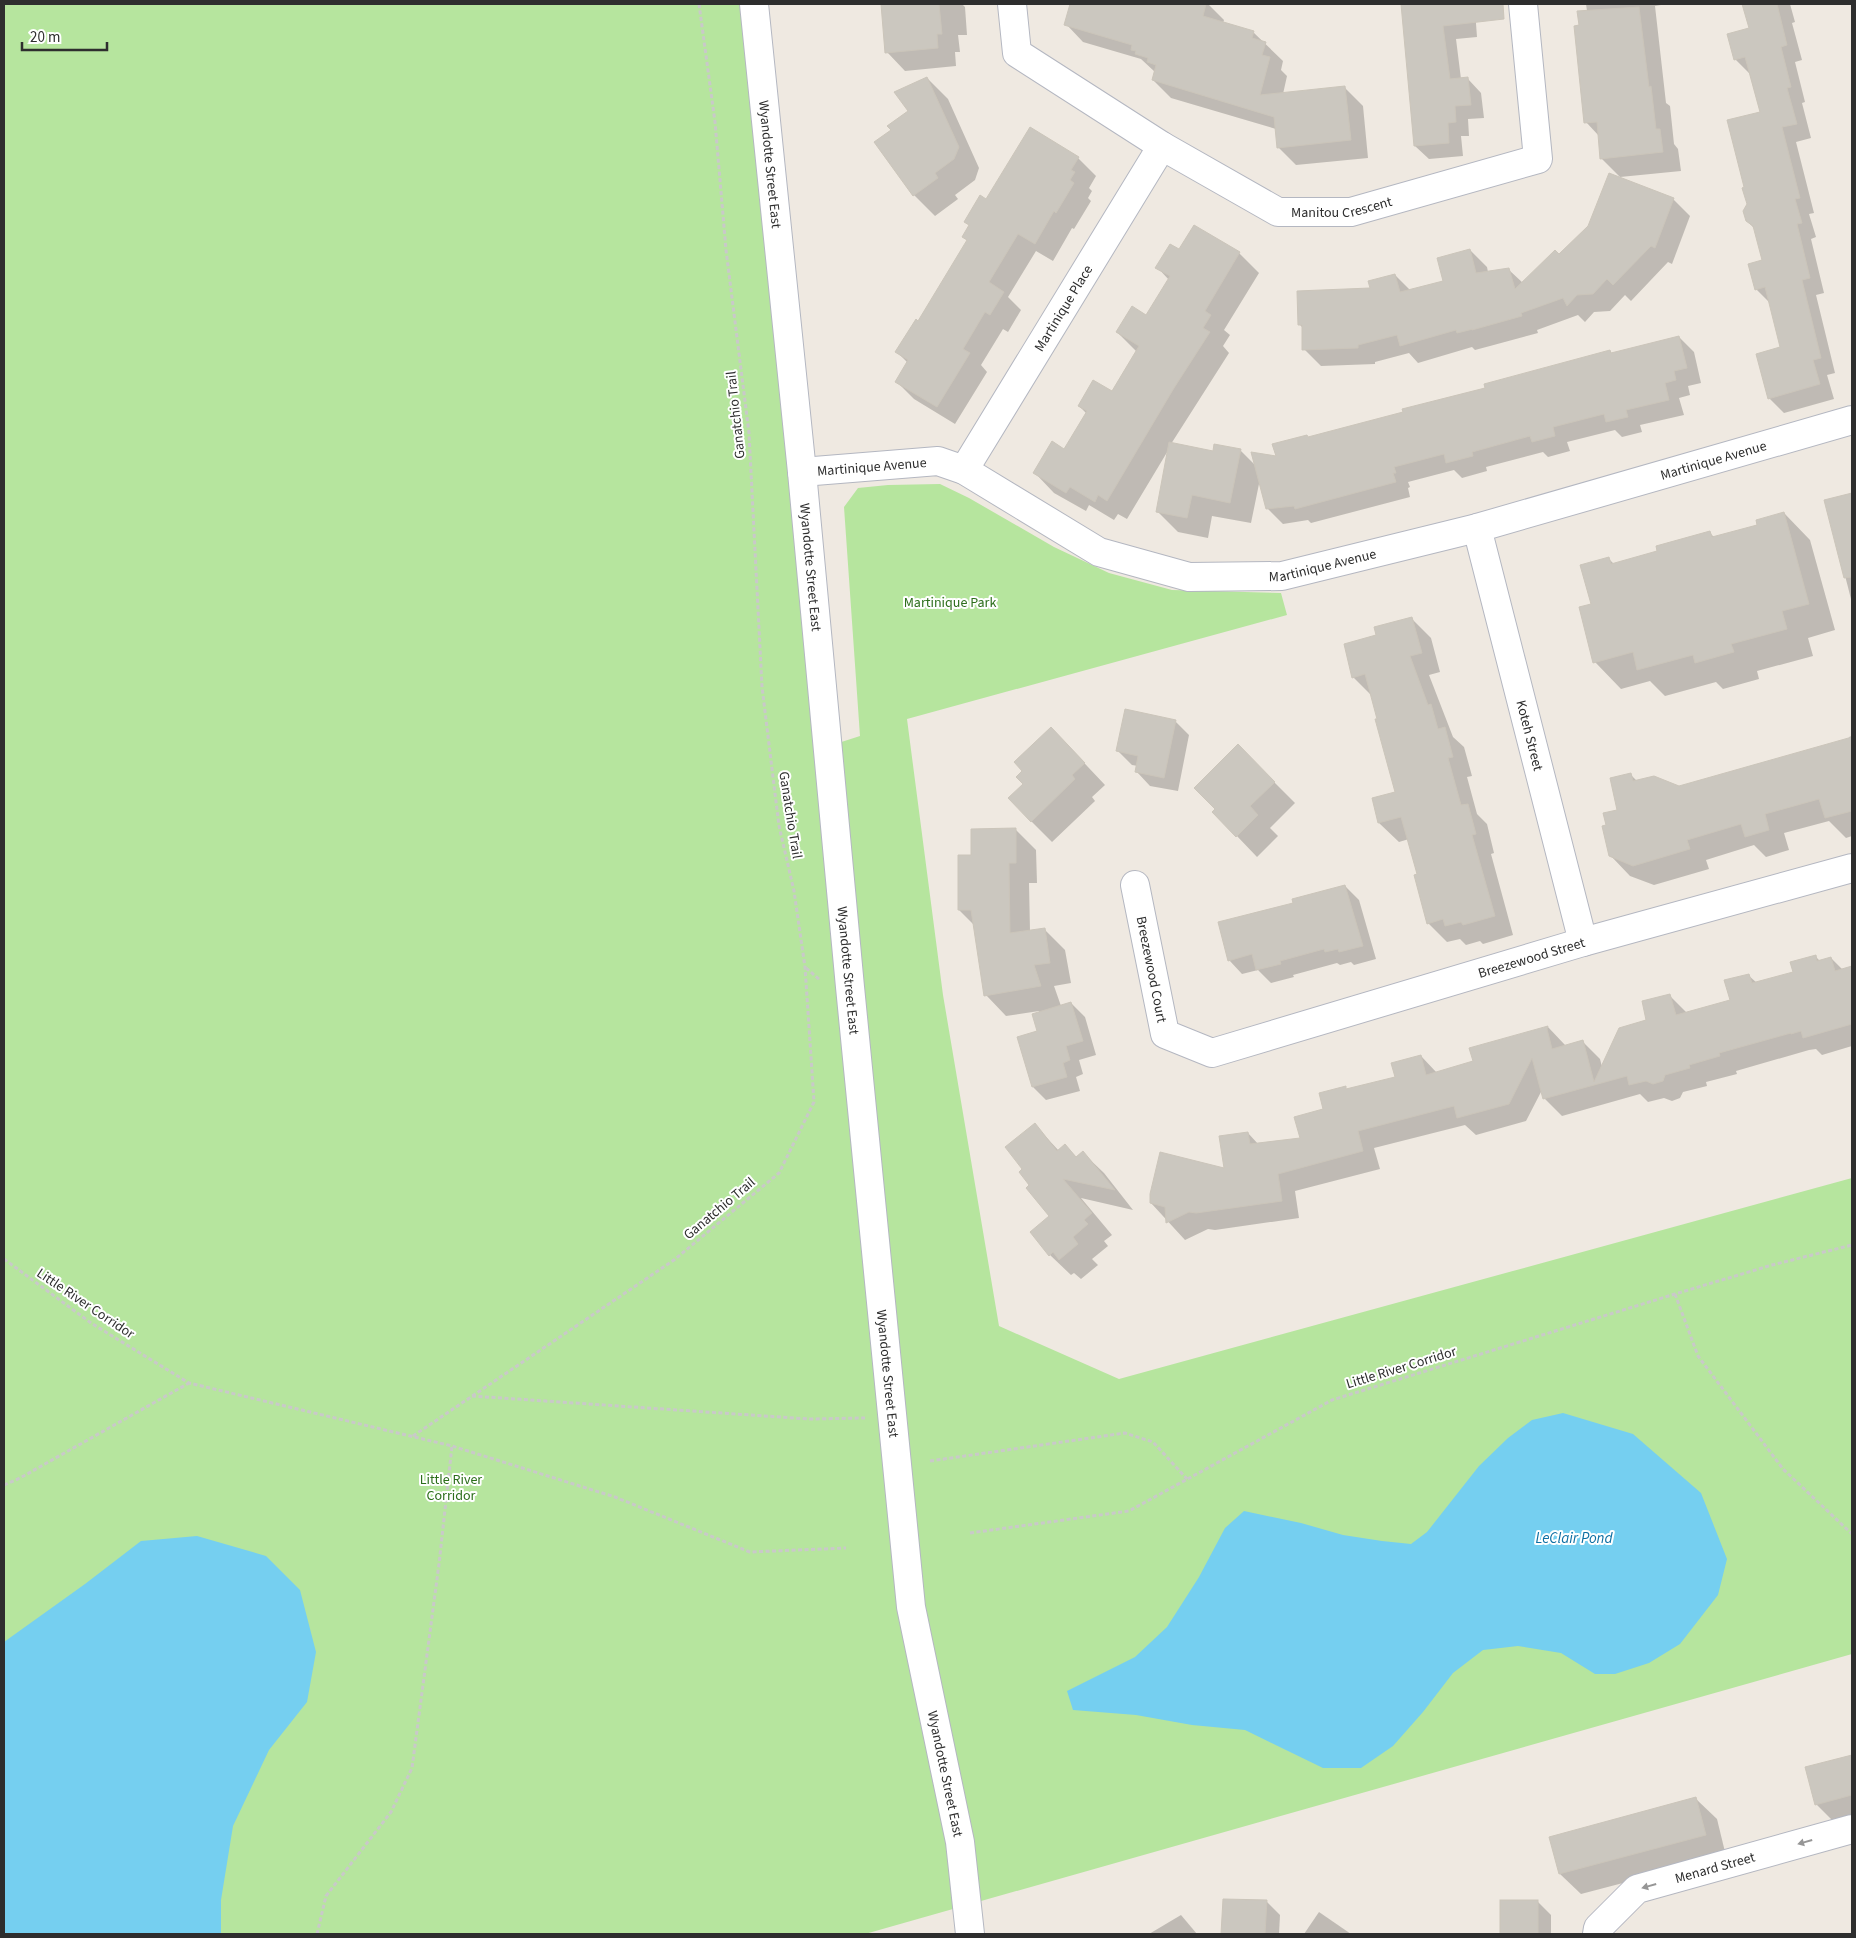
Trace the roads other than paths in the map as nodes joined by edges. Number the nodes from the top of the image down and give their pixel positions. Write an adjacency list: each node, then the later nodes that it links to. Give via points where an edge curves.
1 (754, 4): 7 (street, Wyandotte Street East)
2 (1012, 4): 4 (street, Manitou Crescent, via 1017,53)
3 (1523, 4): 4 (street, Manitou Crescent, via 1538,159 1351,212 1278,212)
4 (1162, 146): 6 (street, Martinique Place)
5 (1852, 420): 8 (street, Martinique Avenue)
6 (964, 470): 7 (street, Martinique Avenue, via 938,461); 8 (street, Martinique Avenue, via 1099,552 1189,577 1282,576)
7 (802, 472): 14 (street, Wyandotte Street East, via 911,1607 960,1842)
8 (1477, 528): 11 (street, Koteh Street)
9 (1852, 868): 11 (street, Breezewood Street)
10 (1135, 885): 12 (street, Breezewood Court, via 1165,1034)
11 (1583, 942): 12 (street, Breezewood Street)
12 (1212, 1053)
13 (1852, 1829): 15 (street, Menard Street, one-way to 15, via 1637,1889 1598,1928)
14 (970, 1934)
15 (1597, 1934)

